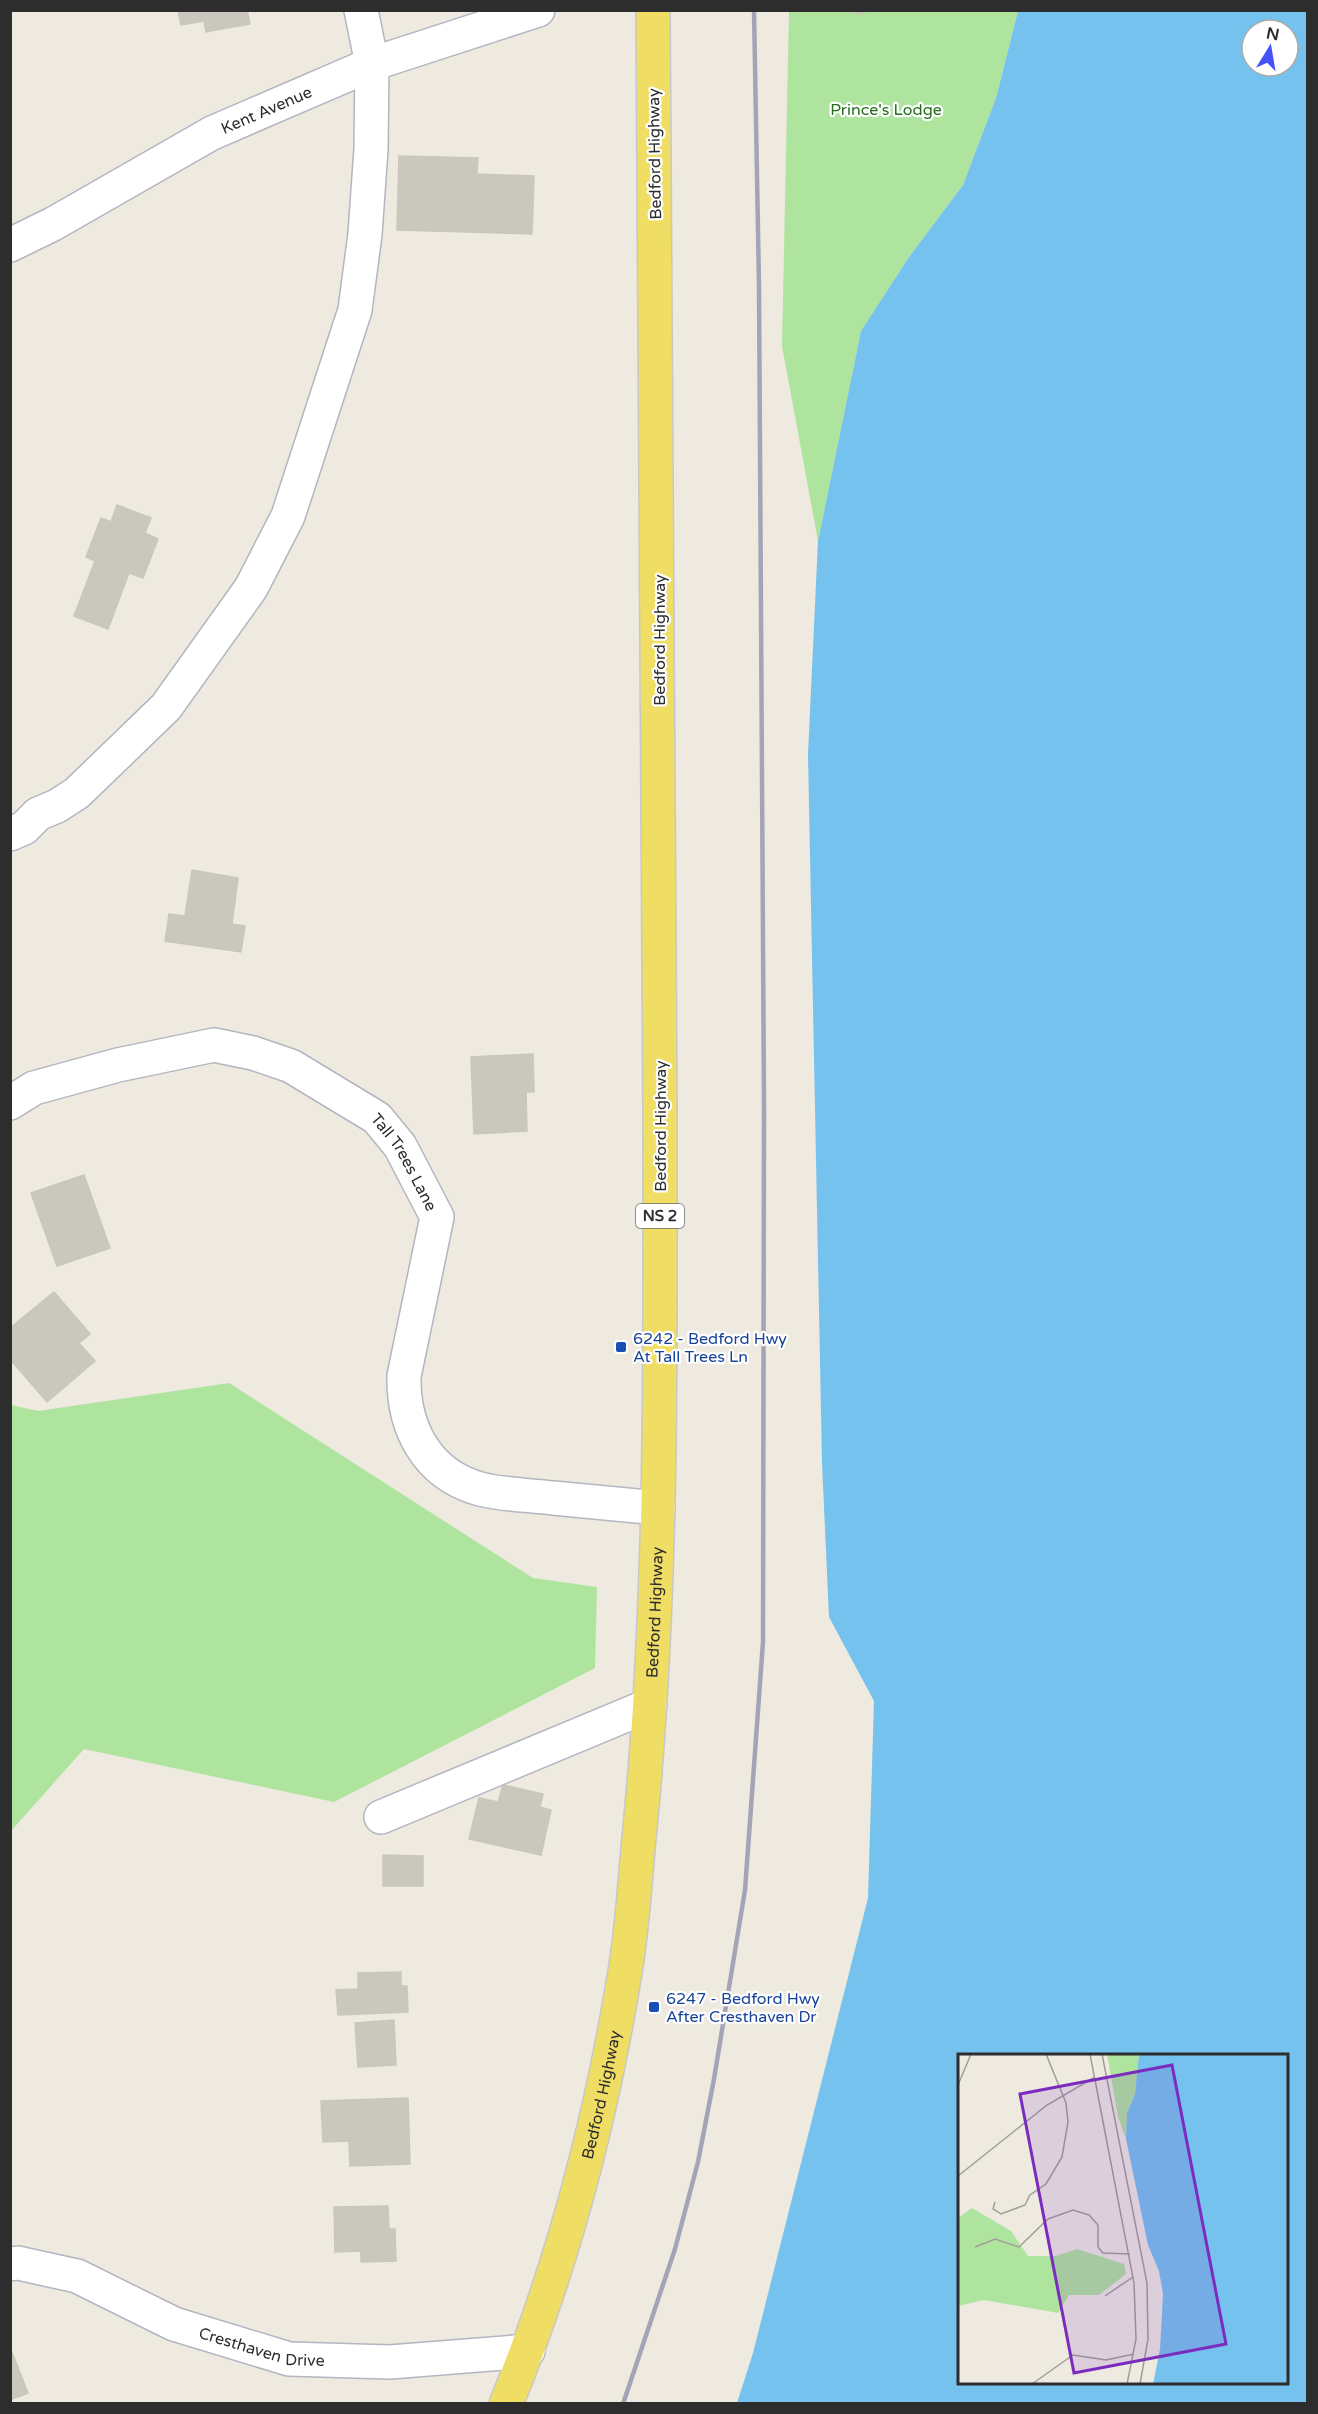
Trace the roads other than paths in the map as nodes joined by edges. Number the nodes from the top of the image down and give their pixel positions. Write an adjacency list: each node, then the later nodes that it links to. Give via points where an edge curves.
1 (361, 10): 4 (street)
2 (538, 10): 4 (street, Kent Avenue)
3 (653, 10): 8 (main road, Bedford Highway / NS 2, via 660,650)
4 (372, 64): 5 (street, Kent Avenue, via 212,133); 6 (street, via 367,213 355,310 288,516 251,588 166,707 76,793)
5 (10, 244)
6 (10, 834)
7 (10, 1103): 8 (street, Tall Trees Lane, via 34,1088 214,1045 291,1066 377,1118 400,1146 437,1217 404,1376 408,1418 425,1452 449,1474 479,1489)
8 (658, 1508): 9 (main road, Bedford Highway / NS 2)
9 (650, 1705): 10 (street); 12 (main road, Bedford Highway / NS 2, via 627,1966 605,2082 569,2228)
10 (381, 1816)
11 (10, 2264): 12 (street, Cresthaven Drive, via 18,2262 76,2276 174,2324 289,2359 390,2362)
12 (528, 2351): 13 (main road, Bedford Highway / NS 2)
13 (506, 2403)

